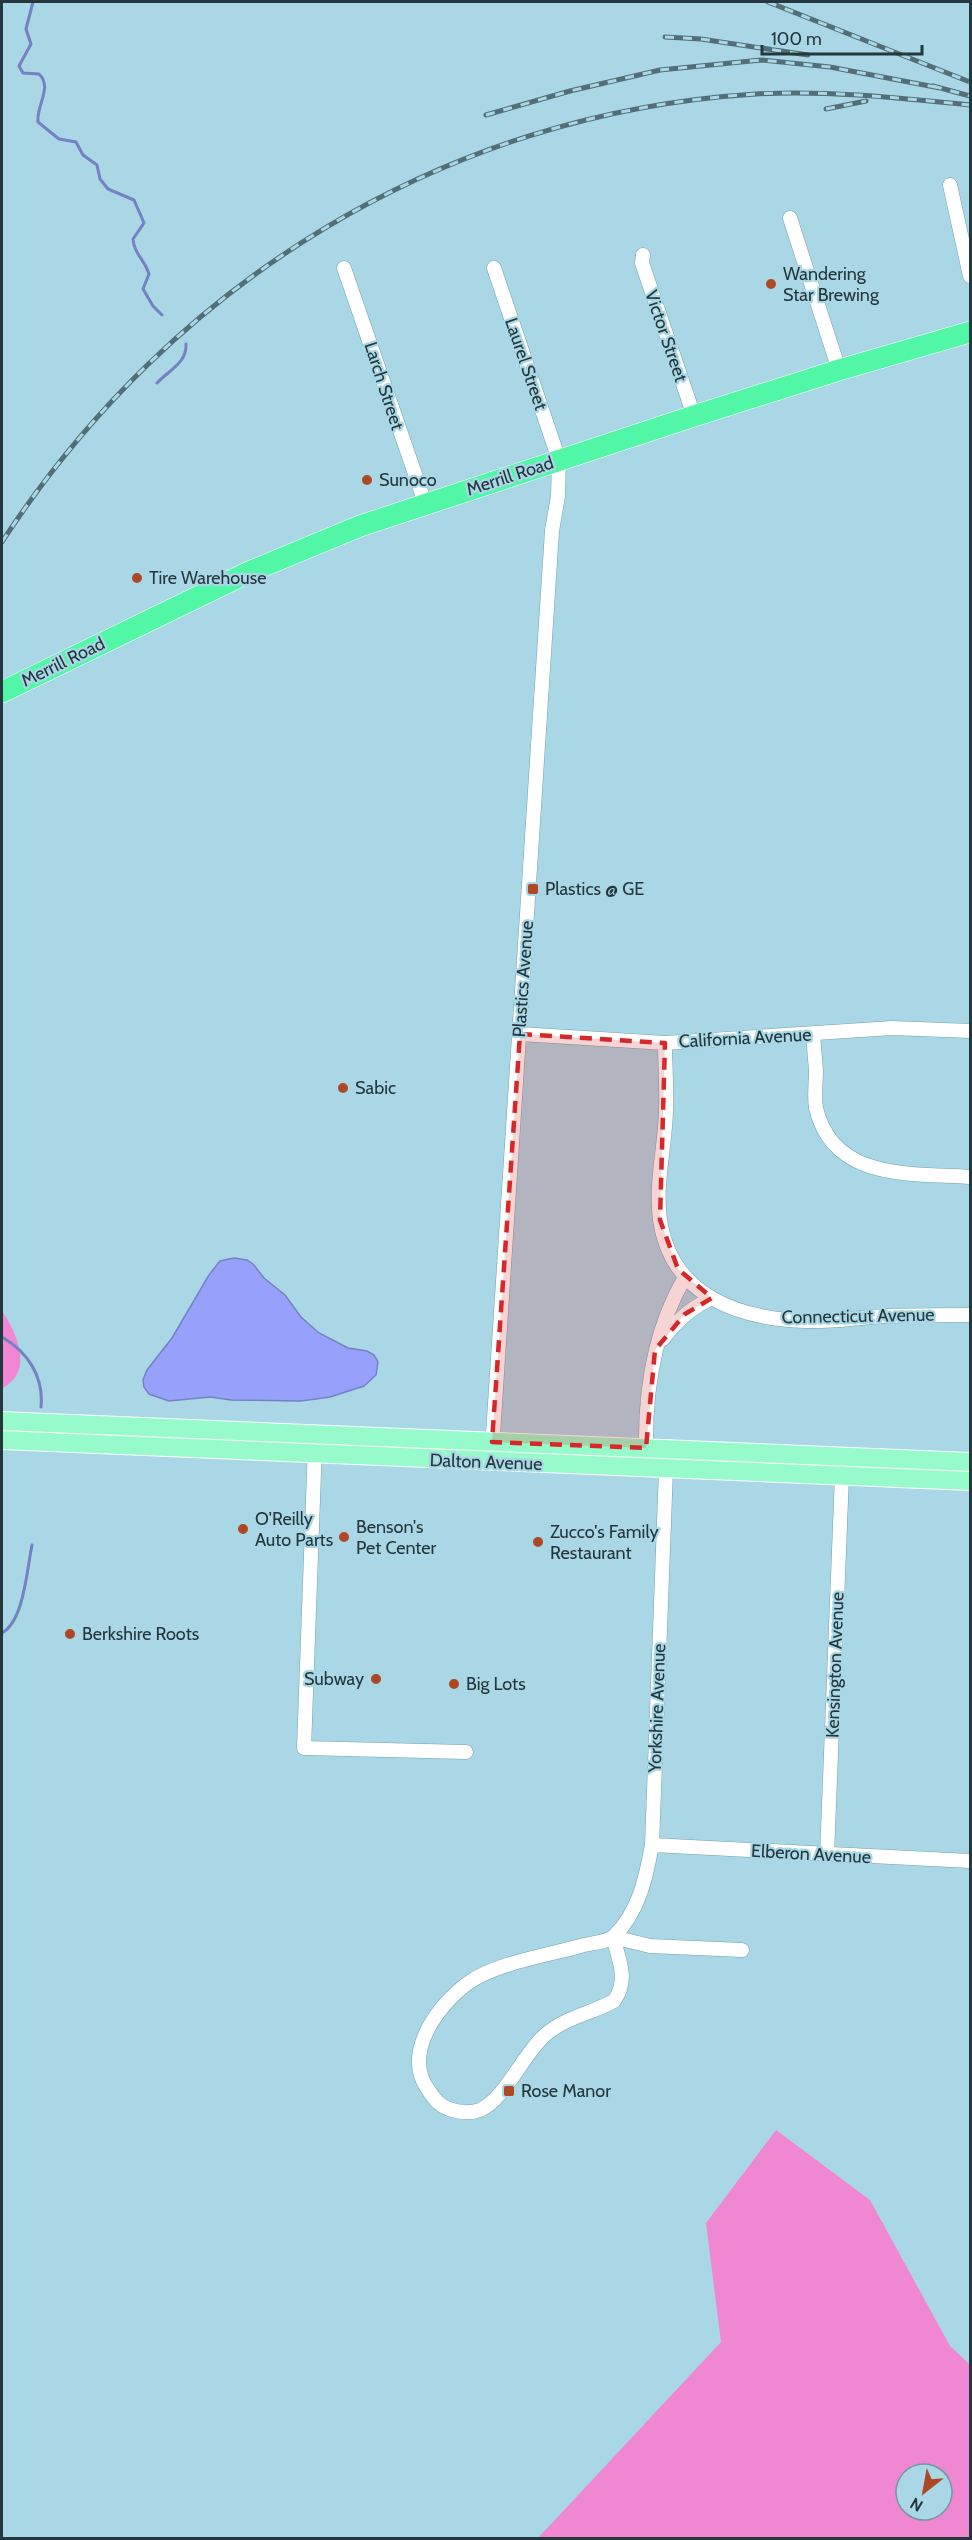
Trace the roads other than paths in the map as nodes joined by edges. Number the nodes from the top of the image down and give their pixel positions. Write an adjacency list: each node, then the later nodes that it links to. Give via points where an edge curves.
1 (950, 185): 6 (street)
2 (790, 218): 8 (street)
3 (643, 255): 9 (street, Victor Street, via 642,263)
4 (344, 268): 11 (street, Larch Street)
5 (494, 268): 10 (street, Laurel Street)
6 (970, 276)
7 (970, 332): 8 (highway, Merrill Road)
8 (839, 370): 9 (highway, Merrill Road)
9 (694, 416): 10 (highway, Merrill Road)
10 (558, 460): 11 (highway, Merrill Road); 14 (street, Plastics Avenue)
11 (424, 503): 12 (highway, Merrill Road, via 275,560)
12 (2, 692)
13 (970, 1031): 15 (street, California Avenue, via 892,1028)
14 (520, 1034): 16 (street, California Avenue); 25 (street, Plastics Avenue)
15 (813, 1034): 16 (street, California Avenue); 17 (street, via 816,1106 824,1132 835,1146 866,1166)
16 (665, 1042): 18 (street, Connecticut Avenue, via 660,1220 669,1252)
17 (967, 1179)
18 (685, 1277): 19 (street, Connecticut Avenue); 21 (street, via 675,1293)
19 (712, 1298): 20 (street, Connecticut Avenue, via 766,1318 808,1321); 21 (street, via 685,1314)
20 (970, 1315)
21 (655, 1350): 26 (street, via 645,1411)
22 (2, 1421): 23 (main road, Dalton Avenue)
23 (315, 1434): 25 (main road, Dalton Avenue); 27 (street)
24 (2, 1440): 27 (main road, Dalton Avenue)
25 (492, 1442): 26 (main road, Dalton Avenue); 28 (street, Plastics Avenue)
26 (646, 1448): 29 (main road, Dalton Avenue)
27 (315, 1455): 28 (main road, Dalton Avenue); 33 (street, via 304,1749)
28 (491, 1462): 30 (main road, Dalton Avenue)
29 (970, 1462)
30 (666, 1469): 31 (main road, Dalton Avenue); 34 (street, Yorkshire Avenue)
31 (842, 1475): 32 (main road, Dalton Avenue); 35 (street, Kensington Avenue)
32 (970, 1481)
33 (466, 1752)
34 (652, 1845): 35 (street, Elberon Avenue); 37 (street, Yorkshire Avenue, via 636,1905)
35 (827, 1855): 36 (street, Elberon Avenue)
36 (970, 1861)
37 (613, 1937): 37 (street, via 485,1973 452,1997 428,2028 419,2066 426,2087 439,2105 460,2112 479,2110 506,2085 544,2036 557,2026 614,2001 620,1993 623,1974); 38 (street, via 650,1946)
38 (742, 1950)

